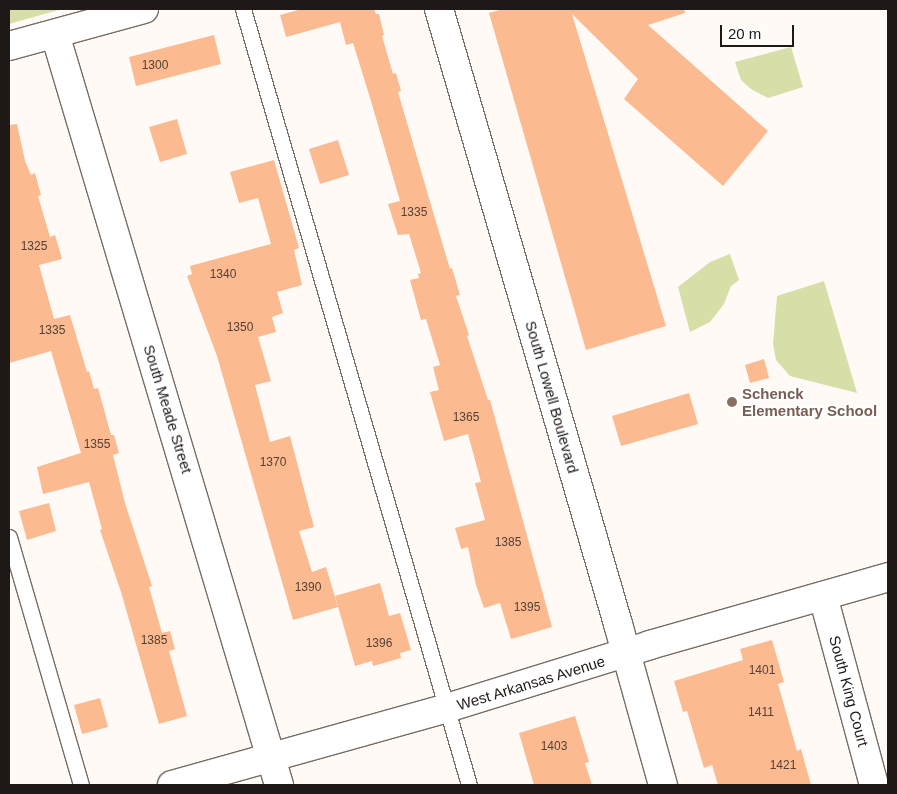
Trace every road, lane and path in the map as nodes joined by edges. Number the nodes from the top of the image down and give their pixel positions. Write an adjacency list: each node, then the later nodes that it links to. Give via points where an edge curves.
1 (144, 9): 4 (street)
2 (243, 9): 10 (lane)
3 (439, 9): 9 (street, South Lowell Boulevard)
4 (55, 34): 5 (street); 11 (street, South Meade Street)
5 (9, 46)
6 (9, 537): 12 (lane)
7 (888, 577): 8 (street, West Arkansas Avenue)
8 (823, 596): 9 (street, West Arkansas Avenue); 17 (street, South King Court)
9 (626, 654): 10 (street, West Arkansas Avenue); 16 (street, South Lowell Boulevard)
10 (447, 708): 11 (street, West Arkansas Avenue); 15 (lane)
11 (271, 757): 13 (street, West Arkansas Avenue); 14 (street, South Meade Street)
12 (81, 785)
13 (172, 785)
14 (279, 785)
15 (469, 785)
16 (663, 785)
17 (874, 785)

